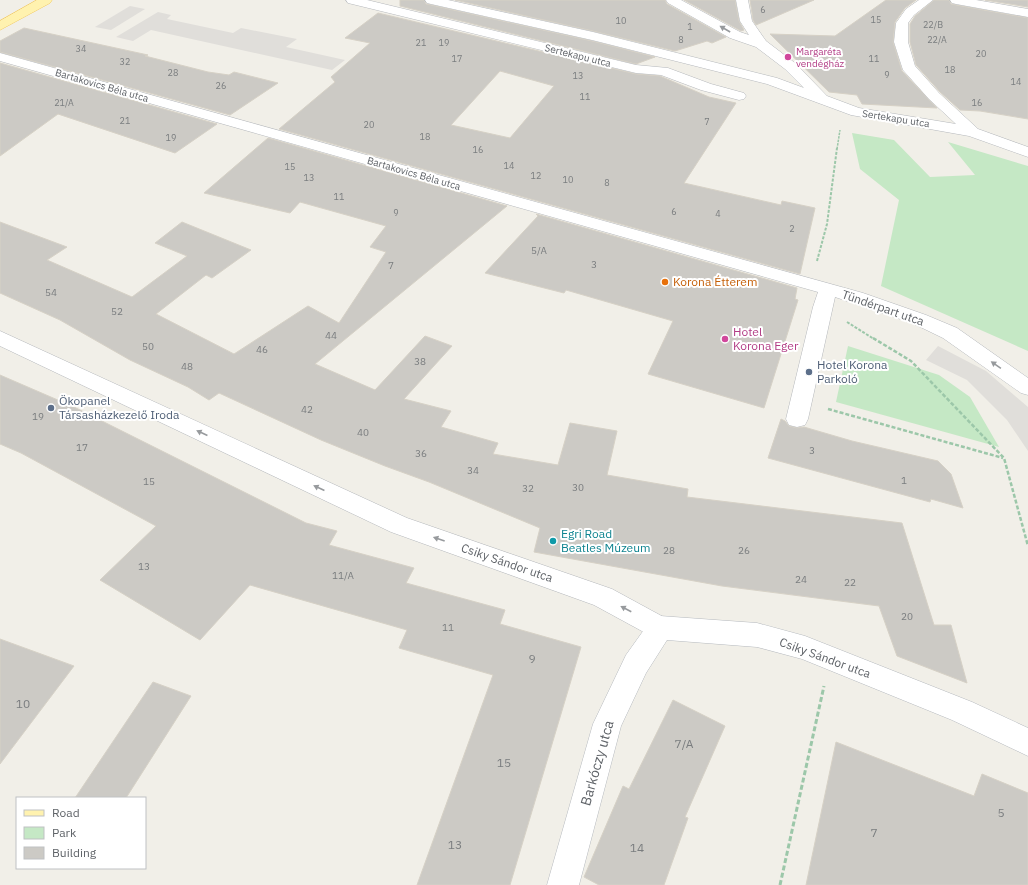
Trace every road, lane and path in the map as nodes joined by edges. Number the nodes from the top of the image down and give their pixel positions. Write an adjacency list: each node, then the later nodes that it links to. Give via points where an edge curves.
1 (46, 0): 9 (main road)
2 (352, 0): 12 (street, Sertekapu utca, via 636,69 663,71 739,96 697,72)
3 (431, 0): 12 (street, Sertekapu utca)
4 (672, 0): 10 (street, one-way to 4, via 735,35)
5 (742, 0): 10 (street, via 746,21)
6 (927, 0): 14 (street, via 910,12 902,24 901,42 908,67 934,96)
7 (956, 0): 8 (street)
8 (1028, 13)
9 (0, 26)
10 (761, 44): 13 (street, via 790,66)
11 (0, 57): 16 (street, Bartakovics Béla utca)
12 (684, 59): 13 (street, Sertekapu utca, via 772,81)
13 (826, 102): 14 (street, Sertekapu utca, via 856,112); 16 (path, via 840,127)
14 (973, 132): 15 (street)
15 (1028, 152)
16 (821, 294): 18 (street, Tündérpart utca, one-way to 16, via 950,333 856,297); 19 (street); 20 (path, via 911,360)
17 (0, 338): 22 (street, Csiky Sándor utca, one-way to 17, via 602,597 399,526)
18 (1028, 388)
19 (799, 410): 20 (path)
20 (1004, 458): 21 (path)
21 (1028, 546)
22 (660, 628): 23 (street, Csiky Sándor utca, via 757,635 806,648); 25 (street, Barkóczy utca, via 636,664 607,724)
23 (830, 658): 24 (street, Csiky Sándor utca, via 962,711); 26 (path)
24 (1028, 742)
25 (563, 885)
26 (780, 885)

